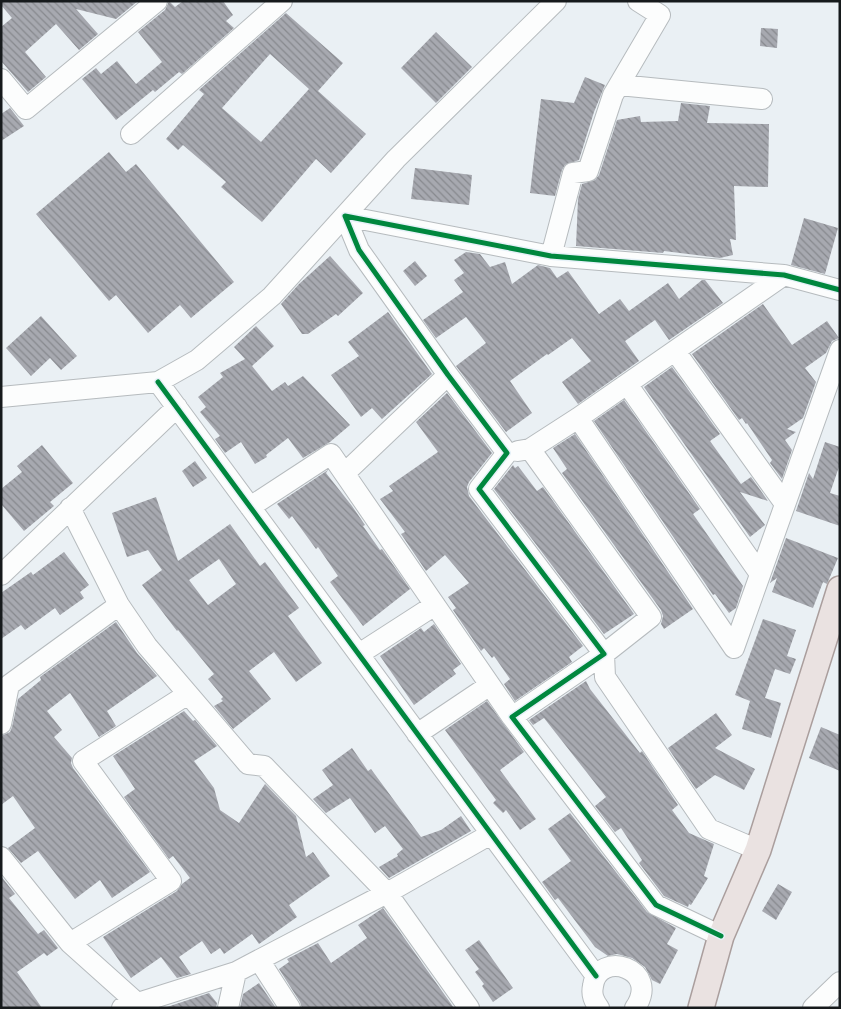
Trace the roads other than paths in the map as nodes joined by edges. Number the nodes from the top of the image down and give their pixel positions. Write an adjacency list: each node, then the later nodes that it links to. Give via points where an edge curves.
1 (157, 1): 5 (street, via 26,109)
2 (282, 1): 8 (street)
3 (556, 1): 9 (street, via 396,159)
4 (638, 1): 6 (street, via 660,15)
5 (1, 79)
6 (619, 85): 7 (street); 10 (street, via 588,171 573,173)
7 (762, 99)
8 (131, 134)
9 (345, 216): 10 (street); 15 (street, via 359,250); 16 (street, via 272,296 196,360)
10 (551, 256): 11 (street)
11 (784, 275): 12 (street); 14 (street)
12 (840, 290)
13 (840, 350): 24 (street)
14 (674, 351): 17 (street); 24 (street)
15 (448, 375): 22 (street); 23 (street)
16 (158, 382): 18 (street); 19 (street)
17 (627, 384): 20 (street); 27 (street)
18 (1, 397)
19 (177, 407): 25 (street); 26 (street)
20 (578, 418): 21 (street); 27 (street, via 734,648)
21 (530, 449): 22 (street); 33 (street, via 651,617)
22 (507, 452): 33 (street, via 479,489)
23 (345, 474): 25 (street, via 331,454); 30 (street)
24 (785, 504): 27 (street)
25 (250, 506): 32 (street)
26 (70, 508): 28 (street); 31 (street)
27 (760, 574)
28 (1, 575)
29 (840, 589): 40 (main road)
30 (434, 604): 32 (street); 34 (street)
31 (119, 605): 35 (street, via 147,646); 37 (street, via 9,684)
32 (359, 654): 38 (street)
33 (604, 654): 36 (street); 40 (street, via 605,677 709,829)
34 (490, 685): 36 (street); 38 (street)
35 (188, 694): 42 (street, via 248,764 264,766); 44 (street, via 83,761 171,881)
36 (512, 717): 43 (street, via 656,905)
37 (1, 724)
38 (418, 734): 39 (street)
39 (491, 834): 42 (street); 47 (street)
40 (758, 850): 43 (main road)
41 (1, 857): 44 (street)
42 (387, 893): 45 (street); 54 (street)
43 (721, 936): 55 (main road)
44 (70, 943): 49 (street)
45 (259, 960): 46 (street); 53 (street)
46 (236, 972): 49 (street); 52 (street)
47 (596, 976): 50 (street, via 610,966 633,971 642,985); 51 (street, via 592,991)
48 (840, 982): 56 (street)
49 (130, 1006)
50 (643, 1006)
51 (598, 1007)
52 (228, 1008)
53 (290, 1008)
54 (469, 1008)
55 (701, 1008)
56 (812, 1008)

